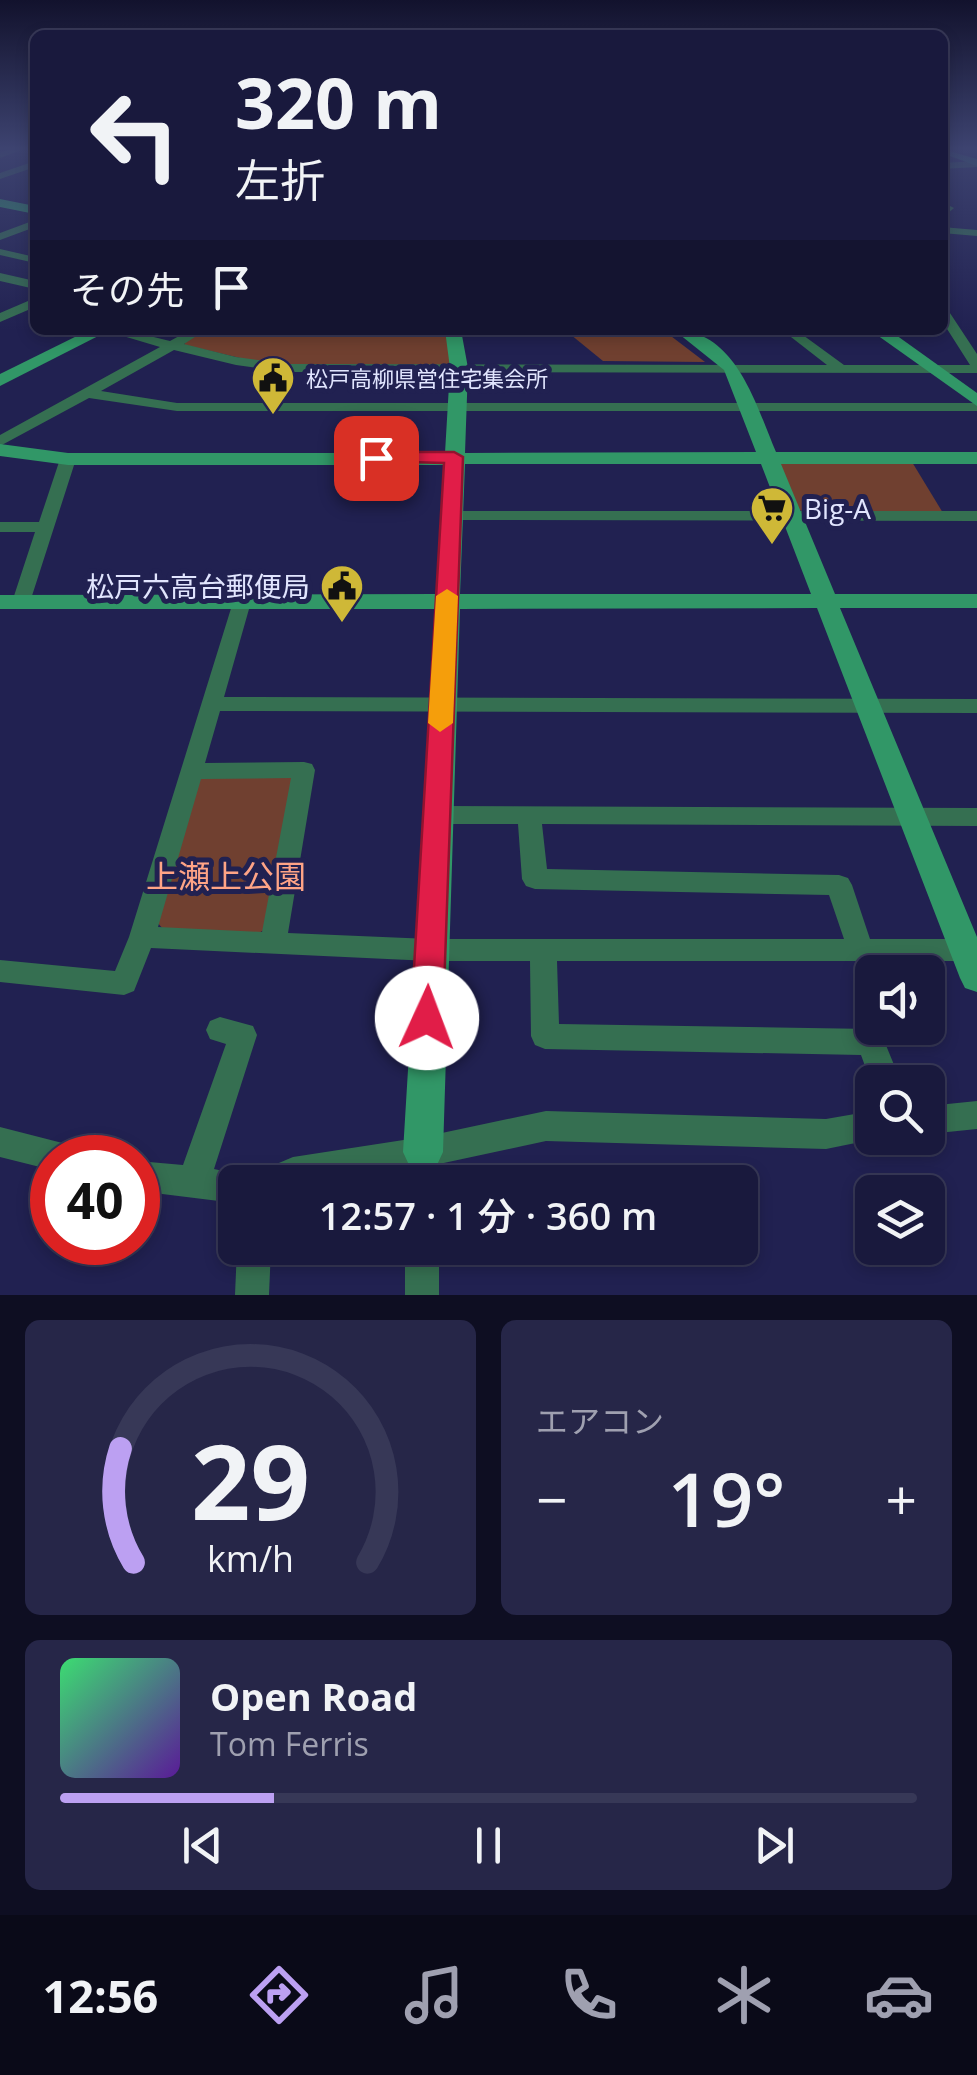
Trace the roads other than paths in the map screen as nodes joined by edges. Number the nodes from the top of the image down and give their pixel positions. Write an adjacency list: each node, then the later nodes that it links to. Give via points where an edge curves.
1 (30, 225): 3 (street)
2 (0, 227): 3 (street)
3 (17, 230): 5 (street); 7 (street)
4 (948, 231): 6 (street)
5 (30, 233)
6 (977, 234)
7 (0, 237)
8 (0, 252): 9 (street)
9 (30, 259)
10 (0, 277): 11 (street)
11 (30, 284)
12 (0, 304): 13 (street)
13 (28, 311): 14 (street)
14 (0, 318)
15 (948, 320): 26 (street)
16 (62, 335): 25 (street)
17 (96, 335): 31 (street)
18 (127, 335): 24 (street)
19 (191, 335): 24 (street)
20 (454, 335): 27 (street)
21 (689, 335): 28 (street)
22 (795, 335): 29 (street)
23 (886, 335): 30 (street)
24 (172, 346): 27 (street, via 289,368); 32 (street)
25 (0, 366)
26 (977, 367): 30 (street)
27 (459, 368): 28 (street); 34 (street)
28 (732, 368): 29 (street); 35 (street)
29 (840, 368): 30 (street)
30 (935, 368): 33 (street)
31 (0, 381)
32 (86, 393): 34 (street, via 177,407); 36 (street)
33 (977, 404): 35 (street)
34 (456, 408): 35 (street); 38 (street)
35 (749, 408): 39 (street)
36 (0, 441)
37 (0, 450): 41 (street)
38 (454, 457): 39 (street); 41 (street); 42 (street)
39 (769, 458): 40 (street); 43 (street)
40 (977, 458)
41 (68, 459): 46 (street)
42 (450, 516): 43 (street); 47 (street)
43 (791, 516): 44 (street); 51 (street)
44 (977, 516)
45 (0, 526): 46 (street)
46 (44, 527): 49 (street)
47 (447, 601): 50 (street); 51 (street); 54 (street)
48 (977, 601): 51 (street)
49 (11, 602): 50 (street)
50 (242, 602): 52 (street)
51 (826, 602): 53 (street)
52 (212, 704): 54 (street); 56 (street)
53 (866, 705): 54 (street); 55 (street); 59 (street)
54 (441, 706): 57 (street)
55 (977, 706)
56 (192, 770): 61 (street); 62 (street, via 304,770)
57 (437, 815): 58 (street); 63 (street)
58 (530, 816): 59 (street); 65 (street, via 535,879 839,885)
59 (911, 817): 60 (street); 66 (street)
60 (977, 817)
61 (142, 936): 62 (street); 67 (street, via 124,983)
62 (272, 943): 63 (street)
63 (430, 950): 64 (street); 76 (street)
64 (543, 950): 65 (street); 70 (street, via 545,1036 871,1042)
65 (861, 950): 66 (street)
66 (972, 950): 68 (street)
67 (0, 972)
68 (977, 978)
69 (220, 1030): 79 (street, via 243,1034)
70 (880, 1065)
71 (977, 1115): 72 (street)
72 (945, 1118)
73 (855, 1129): 77 (street, via 826,1134 546,1126)
74 (0, 1142): 75 (street)
75 (30, 1149)
76 (422, 1165)
77 (428, 1165)
78 (160, 1179): 79 (street)
79 (193, 1183): 80 (street)
80 (218, 1185)
81 (253, 1265): 83 (street)
82 (422, 1265): 84 (street)
83 (252, 1295)
84 (422, 1295)

